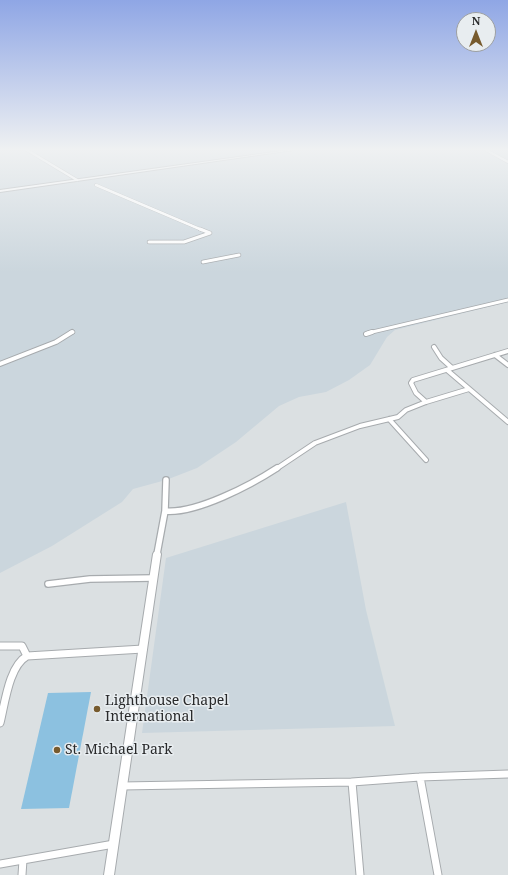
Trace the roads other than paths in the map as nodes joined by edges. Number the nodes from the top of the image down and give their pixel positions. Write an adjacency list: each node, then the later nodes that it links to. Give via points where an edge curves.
1 (110, 191): 2 (street, via 210,233 184,242)
2 (150, 242)
3 (239, 255): 4 (street)
4 (203, 262)
5 (508, 300): 7 (street)
6 (73, 332): 11 (street, via 56,342)
7 (366, 334)
8 (434, 347): 13 (street)
9 (508, 351): 10 (street)
10 (495, 355): 12 (street); 13 (street)
11 (0, 364)
12 (508, 365)
13 (452, 368): 14 (street)
14 (447, 370): 15 (street); 16 (street, via 413,380 411,383 416,393)
15 (469, 389): 16 (street); 18 (street)
16 (426, 402): 17 (street)
17 (389, 419): 19 (street); 21 (street, via 360,426 315,443 226,497 174,512)
18 (508, 422)
19 (426, 460)
20 (166, 480): 21 (street)
21 (165, 511): 22 (street)
22 (157, 554): 23 (main road)
23 (153, 578): 24 (street); 26 (main road)
24 (48, 584)
25 (0, 646): 27 (street, via 22,646)
26 (143, 649): 27 (street); 32 (main road)
27 (27, 656): 28 (street, via 20,660 14,669)
28 (0, 723)
29 (508, 774): 30 (street)
30 (420, 777): 31 (street); 39 (street)
31 (352, 782): 32 (street); 38 (street)
32 (122, 786): 33 (main road)
33 (114, 844): 34 (street); 37 (main road)
34 (24, 860): 35 (street); 36 (street)
35 (0, 864)
36 (22, 875)
37 (109, 875)
38 (360, 875)
39 (438, 875)

